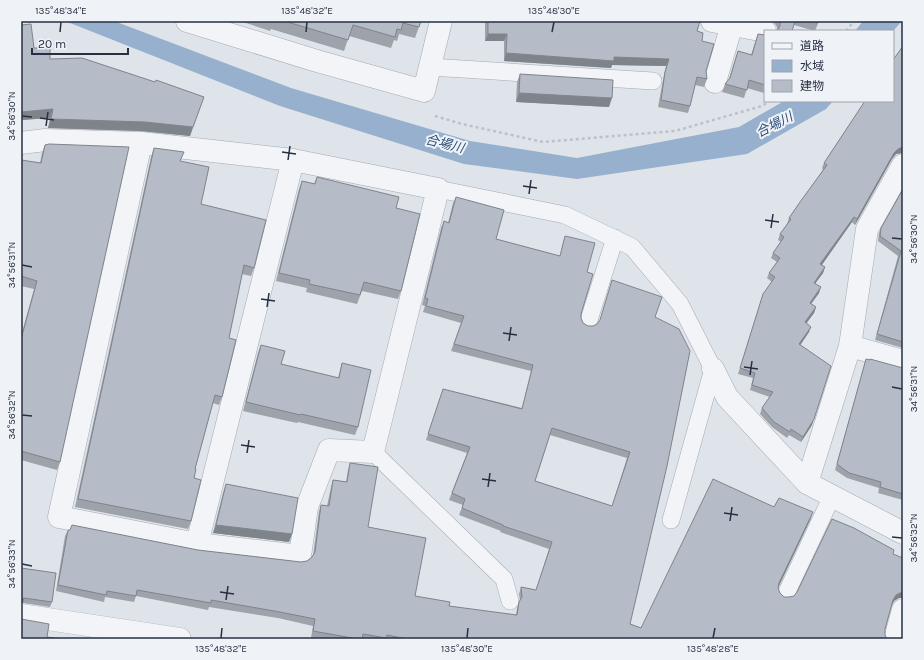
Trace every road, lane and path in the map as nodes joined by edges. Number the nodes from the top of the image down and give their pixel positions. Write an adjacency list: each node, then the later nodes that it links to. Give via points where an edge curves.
1 (187, 21): 7 (street, via 424,91)
2 (441, 21): 7 (street)
3 (854, 21): 5 (path)
4 (725, 22): 6 (street); 9 (street)
5 (847, 30)
6 (764, 31)
7 (430, 67): 8 (lane)
8 (653, 81)
9 (716, 82)
10 (768, 102): 11 (path, via 762,106 676,131 543,142)
11 (428, 114)
12 (21, 143): 13 (street, via 44,140)
13 (141, 143): 14 (street); 27 (street, via 59,517)
14 (293, 160): 16 (street); 27 (street)
15 (903, 165): 19 (street, via 867,229)
16 (438, 189): 17 (lane, via 565,215); 22 (street)
17 (615, 238): 18 (lane); 21 (lane, via 632,247 680,304)
18 (588, 323)
19 (850, 346): 20 (street); 23 (street)
20 (903, 361)
21 (713, 369): 23 (street, via 727,397); 25 (lane)
22 (373, 452): 27 (street, via 329,450 307,507 300,556); 29 (lane, via 504,579)
23 (807, 483): 24 (street)
24 (832, 496): 26 (street); 28 (lane)
25 (671, 520)
26 (903, 533)
27 (197, 544)
28 (786, 594)
29 (510, 601)
30 (903, 610): 33 (street)
31 (21, 615): 32 (street)
32 (180, 639)
33 (895, 639)

